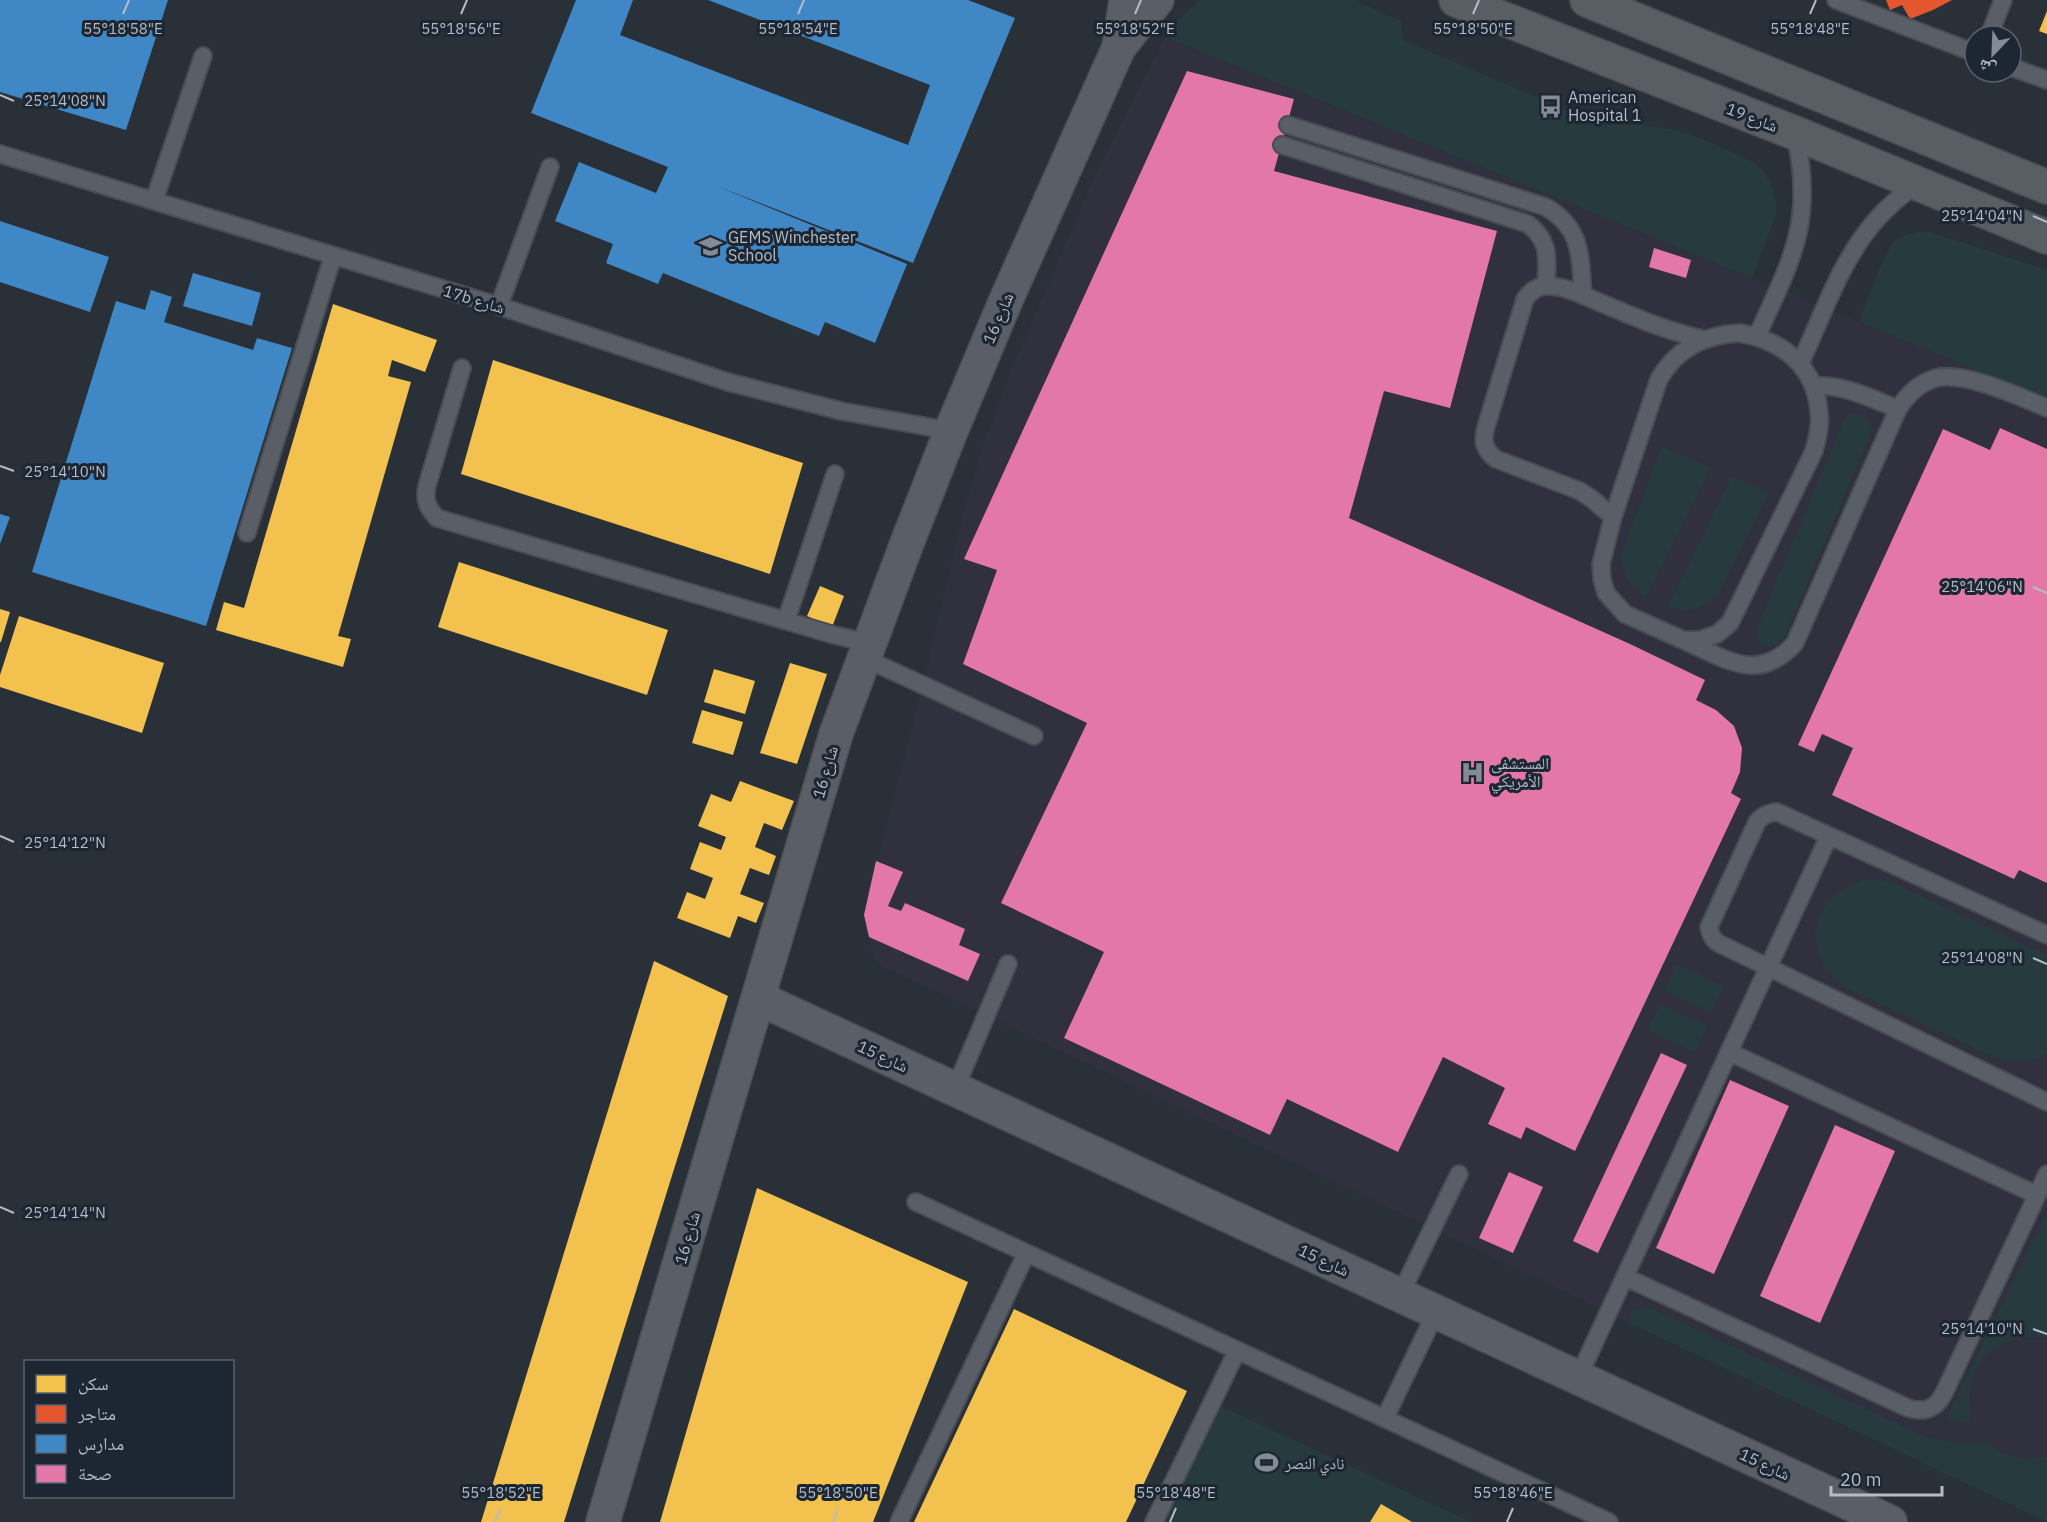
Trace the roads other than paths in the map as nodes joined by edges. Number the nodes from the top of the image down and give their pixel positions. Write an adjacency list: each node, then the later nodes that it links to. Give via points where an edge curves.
1 (1125, 0): 8 (street, شارع 16)
2 (1157, 0): 8 (street, شارع 16)
3 (1456, 0): 14 (main road, شارع 19)
4 (1587, 0): 19 (main road)
5 (1836, 0): 9 (lane)
6 (2003, 0): 7 (lane)
7 (1994, 24)
8 (1119, 47): 33 (street, شارع 16)
9 (1963, 48)
10 (203, 56): 20 (lane)
11 (2023, 71): 12 (lane)
12 (2047, 80)
13 (1288, 125): 24 (lane, via 1546,207 1574,232)
14 (1795, 133): 18 (main road, شارع 19); 26 (lane, via 1802,161 1802,218 1789,267)
15 (1282, 145): 23 (lane, via 1528,224 1544,240)
16 (0, 154): 20 (lane, 17b شارع)
17 (550, 167): 25 (lane)
18 (1918, 183): 21 (main road, شارع 19); 28 (lane, via 1876,219 1859,241 1843,267)
19 (2047, 187)
20 (154, 201): 22 (lane, 17b شارع)
21 (2047, 237)
22 (333, 256): 25 (lane, 17b شارع); 36 (lane)
23 (1546, 285): 24 (lane); 35 (lane, via 1530,292 1521,307 1483,437 1485,446 1496,459 1580,491)
24 (1583, 296): 27 (lane)
25 (499, 306): 33 (lane, 17b شارع, via 728,382 841,411)
26 (1757, 336): 27 (lane, via 1730,334); 28 (lane)
27 (1703, 339): 35 (lane, via 1675,356 1659,379)
28 (1800, 364): 30 (lane)
29 (462, 368): 37 (lane, via 426,492 428,509 436,518)
30 (1813, 386): 32 (lane, via 1843,388); 38 (lane, via 1820,414 1814,451 1738,608 1730,623 1716,634 1700,640)
31 (2047, 408): 32 (lane, via 1956,377 1920,385)
32 (1898, 409): 38 (lane, via 1795,643 1785,655 1771,663 1740,665)
33 (951, 431): 39 (street, شارع 16)
34 (835, 474): 37 (lane)
35 (1612, 517): 38 (lane, via 1601,564 1606,593 1625,614)
36 (247, 533)
37 (786, 621): 39 (lane)
38 (1683, 640)
39 (866, 651): 40 (lane); 45 (street, شارع 16, via 836,734)
40 (1034, 736)
41 (1828, 836): 42 (lane); 44 (lane); 44 (lane, via 1777,812 1762,816 1711,921 1714,941)
42 (2047, 935)
43 (1008, 964): 47 (lane)
44 (1768, 968): 46 (lane); 48 (lane)
45 (758, 998): 47 (street, شارع 15); 60 (street, شارع 16)
46 (1729, 1052): 51 (lane); 54 (lane)
47 (955, 1089): 55 (street, شارع 15)
48 (2047, 1102)
49 (1459, 1174): 55 (lane)
50 (2047, 1174): 51 (lane)
51 (2037, 1195): 54 (lane, via 1944,1393 1930,1409 1908,1408)
52 (916, 1202): 53 (lane)
53 (1026, 1254): 57 (lane); 61 (lane)
54 (1625, 1277): 58 (lane)
55 (1400, 1295): 56 (street, شارع 15)
56 (1436, 1312): 58 (street, شارع 15); 59 (lane)
57 (1237, 1351): 59 (lane); 62 (lane)
58 (1578, 1378): 64 (street, شارع 15)
59 (1385, 1418): 63 (lane)
60 (603, 1522)
61 (899, 1522)
62 (1154, 1522)
63 (1609, 1522)
64 (1890, 1522)

